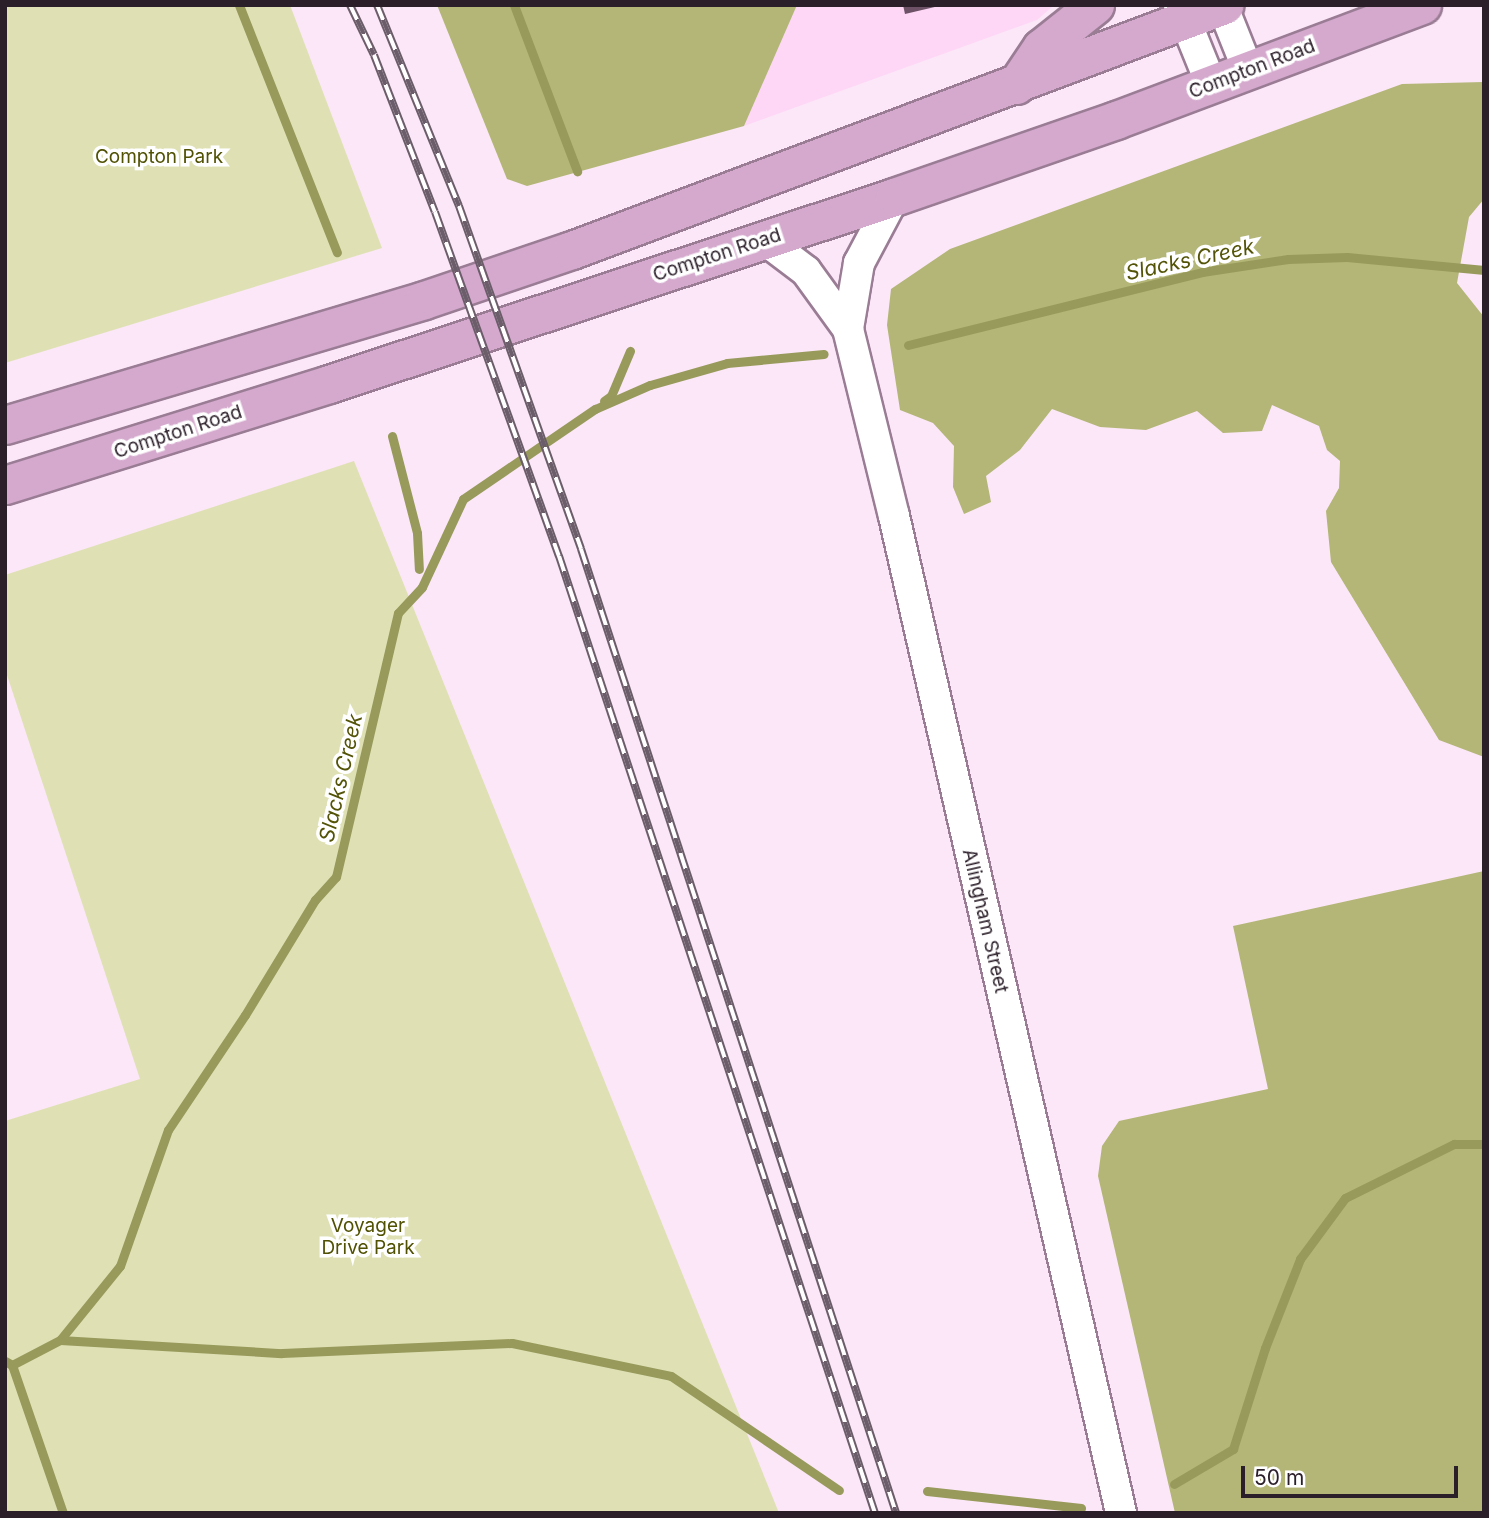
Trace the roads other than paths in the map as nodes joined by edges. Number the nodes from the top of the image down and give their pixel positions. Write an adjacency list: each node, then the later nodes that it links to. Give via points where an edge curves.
1 (1095, 5): 7 (main road, via 1041,48)
2 (1223, 5): 4 (main road); 5 (street)
3 (1422, 5): 5 (main road, Compton Road)
4 (1182, 13): 6 (street); 7 (main road)
5 (1248, 70): 6 (main road, Compton Road)
6 (1211, 84): 8 (main road, Compton Road)
7 (1016, 85): 11 (main road, via 521,268)
8 (894, 197): 9 (main road, Compton Road); 10 (street, Allingham Street, via 859,263)
9 (765, 240): 10 (street, Allingham Street, via 806,271); 12 (main road, Compton Road)
10 (848, 330): 13 (street, Allingham Street)
11 (5, 425)
12 (5, 485)
13 (1121, 1513)

